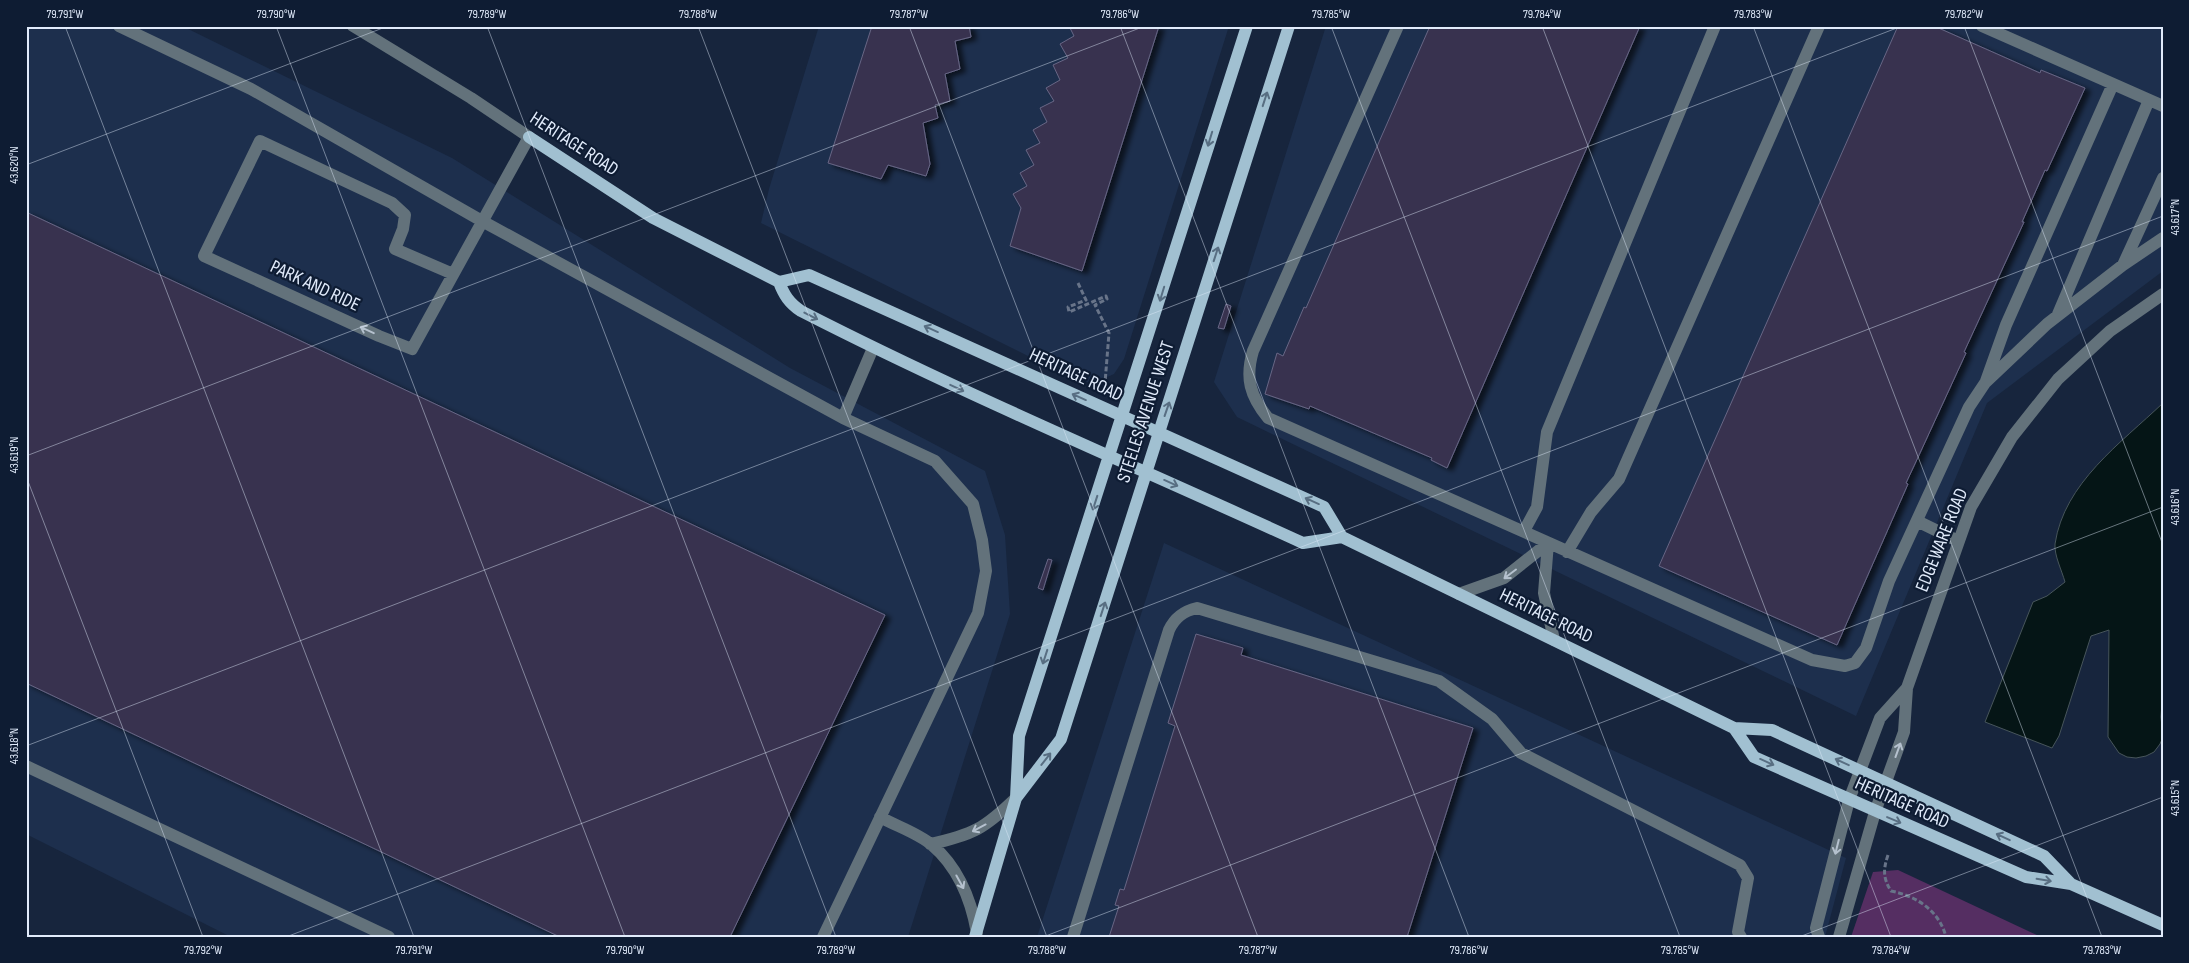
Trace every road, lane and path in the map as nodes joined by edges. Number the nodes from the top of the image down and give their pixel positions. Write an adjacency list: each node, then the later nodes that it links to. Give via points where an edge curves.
1 (119, 26): 14 (street, via 251,89)
2 (353, 26): 12 (street, HERITAGE ROAD, via 472,98)
3 (1247, 26): 25 (main road, STEELES AVENUE WEST, one-way to 25)
4 (1288, 26): 27 (main road, STEELES AVENUE WEST, one-way to 4)
5 (1398, 26): 31 (street, via 1253,351 1248,368 1251,391 1268,418)
6 (1716, 26): 31 (street, via 1547,432 1536,507)
7 (1819, 26): 35 (street, via 1619,479 1591,512)
8 (1982, 26): 9 (street)
9 (2113, 84): 10 (street); 24 (street, via 2006,325)
10 (2149, 100): 11 (street); 21 (street)
11 (2163, 106)
12 (529, 138): 14 (street); 18 (main road, HERITAGE ROAD, via 653,218)
13 (2163, 178): 16 (street)
14 (482, 221): 17 (street); 26 (street)
15 (2163, 238): 16 (street)
16 (2123, 265): 21 (street)
17 (453, 274): 17 (street, PARK AND RIDE, one-way to 17, via 412,349 204,256 260,141 392,203 405,215 395,249)
18 (779, 282): 22 (main road, one-way to 22, via 788,300 801,311); 25 (main road, HERITAGE ROAD, one-way to 18, via 809,274)
19 (1078, 283): 23 (path, via 1086,300 1068,308 1069,312 1106,296 1107,300 1096,305 1109,333)
20 (2163, 294): 33 (street, EDGEWARE ROAD, via 2110,331 2058,379 2012,437 1971,507)
21 (2057, 316): 24 (street)
22 (873, 348): 26 (street); 28 (main road, one-way to 28)
23 (1105, 383)
24 (1985, 383): 30 (street, via 1969,407)
25 (1123, 417): 27 (main road, HERITAGE ROAD); 28 (main road, STEELES AVENUE WEST)
26 (843, 418): 46 (street, via 935,461 957,484 973,504 986,571 978,613)
27 (1159, 433): 29 (main road, STEELES AVENUE WEST); 32 (main road, HERITAGE ROAD, one-way to 27, via 1324,506)
28 (1110, 456): 29 (main road); 43 (main road, STEELES AVENUE WEST, one-way to 43, via 1019,736)
29 (1146, 472): 32 (main road, one-way to 32, via 1303,543); 43 (main road, STEELES AVENUE WEST, one-way to 29, via 1061,739)
30 (1917, 521): 33 (street); 35 (street, via 1889,581 1866,648 1854,663 1845,666 1812,660)
31 (1524, 531): 34 (street)
32 (1342, 537): 36 (main road, HERITAGE ROAD)
33 (1958, 541): 38 (street, EDGEWARE ROAD)
34 (1548, 543): 35 (street); 36 (street, one-way to 36, via 1504,578); 37 (street, via 1544,593)
35 (1567, 552)
36 (1459, 594): 37 (main road, HERITAGE ROAD)
37 (1554, 640): 39 (main road, HERITAGE ROAD)
38 (1907, 688): 41 (street, EDGEWARE ROAD, via 1880,718); 42 (street, EDGEWARE ROAD, one-way to 38, via 1904,732)
39 (1734, 728): 41 (main road, HERITAGE ROAD, one-way to 39, via 1772,730); 44 (main road, HERITAGE ROAD, one-way to 44, via 1754,757)
40 (26, 766): 52 (street)
41 (1860, 771): 42 (main road, HERITAGE ROAD); 44 (street, EDGEWARE ROAD)
42 (1886, 783): 45 (street, EDGEWARE ROAD); 49 (main road, HERITAGE ROAD, one-way to 42, via 2044,856)
43 (1016, 798): 47 (street, one-way to 47, via 992,821 963,837); 51 (main road, STEELES AVENUE WEST)
44 (1849, 800): 45 (main road, HERITAGE ROAD); 56 (street, EDGEWARE ROAD, one-way to 56, via 1816,928)
45 (1875, 812): 49 (main road, HERITAGE ROAD, one-way to 49, via 2026,877); 57 (street, EDGEWARE ROAD)
46 (880, 817): 47 (street); 53 (street)
47 (930, 844): 51 (street, one-way to 51, via 962,883 972,906)
48 (1888, 855): 58 (path, via 1884,877 1891,891 1909,894 1921,902 1936,917)
49 (2071, 884): 50 (main road, HERITAGE ROAD)
50 (2163, 925)
51 (977, 935)
52 (389, 937)
53 (823, 937)
54 (1073, 937): 55 (street, via 1172,623 1182,613 1197,608 1439,681 1492,719 1521,753 1740,865 1748,878 1738,932)
55 (1741, 937)
56 (1819, 937)
57 (1839, 937)
58 (1946, 937)

